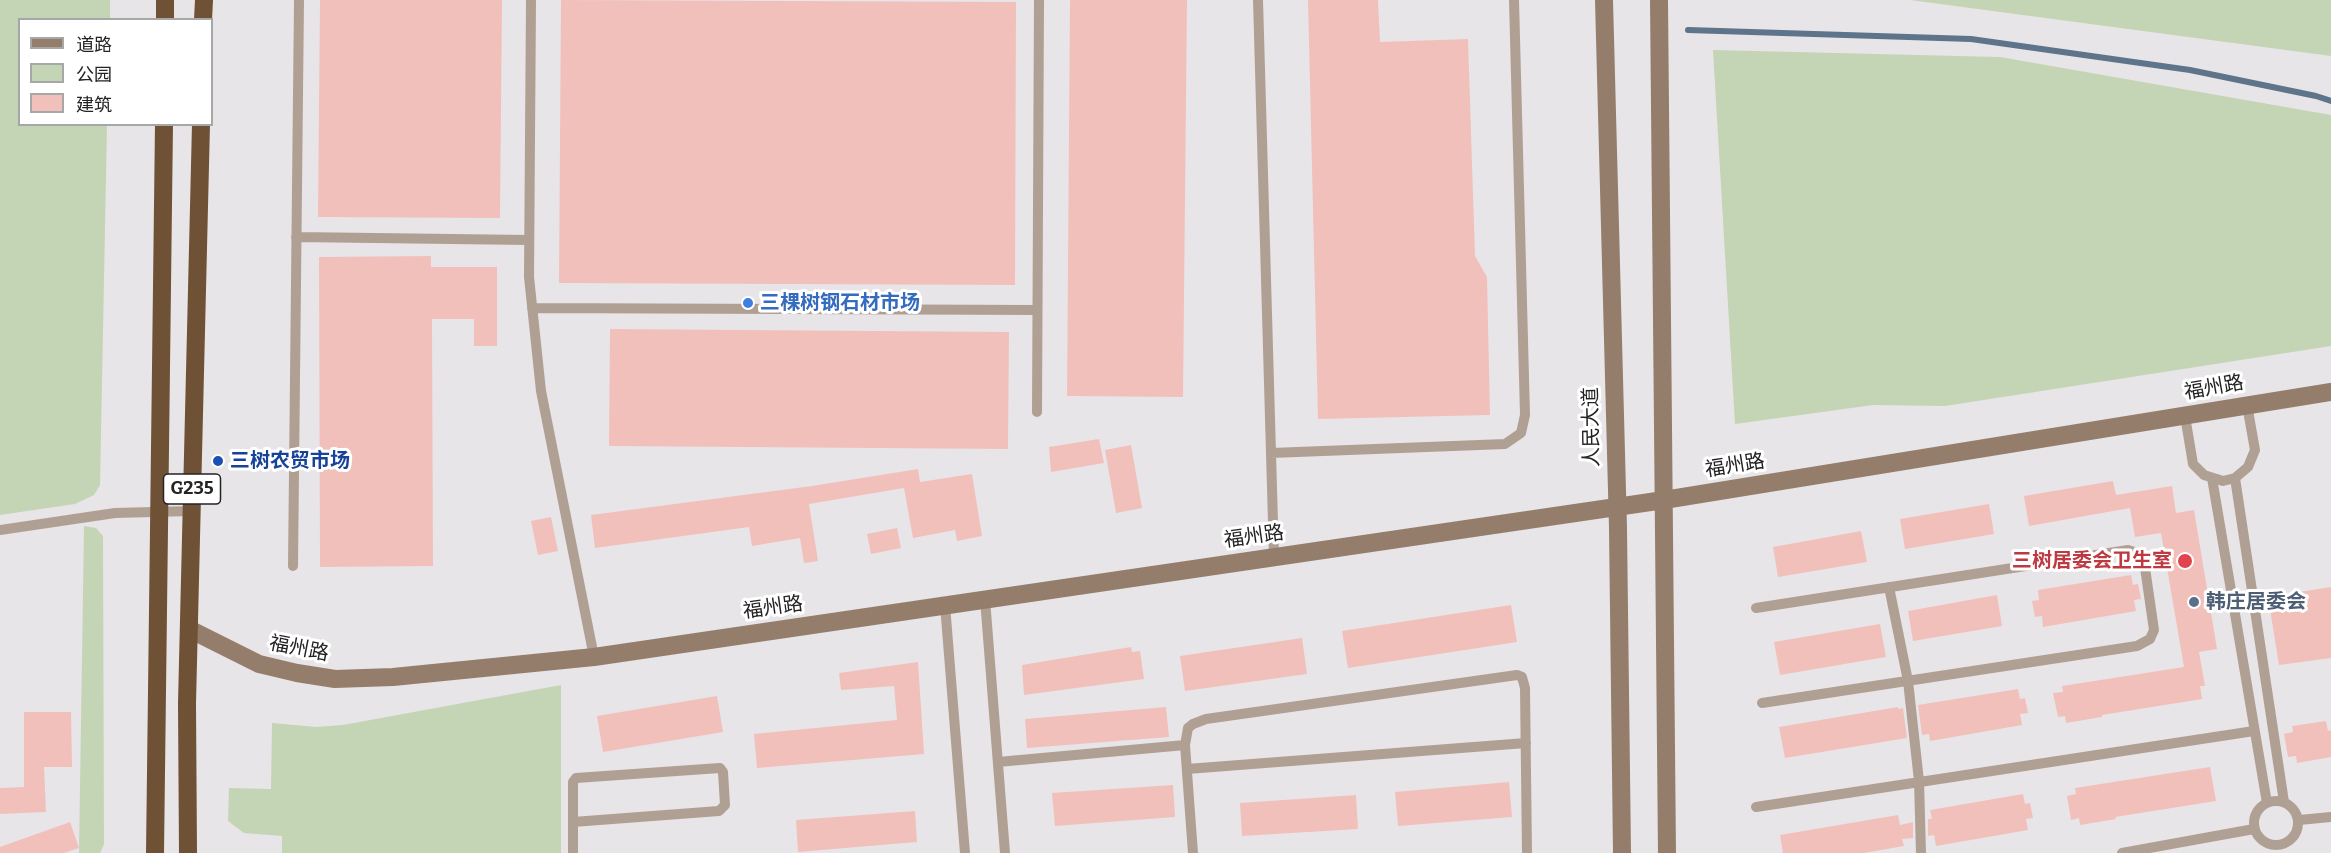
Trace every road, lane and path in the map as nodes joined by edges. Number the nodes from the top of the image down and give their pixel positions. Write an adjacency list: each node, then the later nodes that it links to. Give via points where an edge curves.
1 (165, 0): 10 (highway)
2 (204, 0): 11 (highway)
3 (299, 0): 14 (lane)
4 (531, 0): 15 (lane)
5 (1039, 0): 17 (lane)
6 (1258, 0): 22 (lane)
7 (1514, 0): 22 (lane, via 1525,415 1521,433 1505,444)
8 (1604, 0): 26 (street, 人民大道)
9 (1659, 0): 25 (street)
10 (165, 18)
11 (203, 18)
12 (164, 126): 28 (highway, G235)
13 (201, 126): 27 (highway, G235)
14 (296, 237): 15 (lane); 31 (lane)
15 (529, 240): 16 (lane)
16 (532, 308): 17 (lane); 37 (lane, via 541,391)
17 (1037, 310): 20 (lane)
18 (2331, 392): 19 (street, 福州路)
19 (2247, 405): 21 (street, 福州路); 24 (lane, via 2255,450 2248,467)
20 (1037, 412)
21 (2185, 416): 23 (lane, via 2193,464); 25 (street, 福州路)
22 (1271, 453): 30 (lane)
23 (2211, 478): 24 (lane); 40 (lane)
24 (2235, 478): 46 (lane)
25 (1664, 500): 26 (street, 福州路); 61 (street)
26 (1617, 507): 30 (street, 福州路); 60 (street, 人民大道)
27 (192, 511): 28 (lane); 36 (highway, G235)
28 (159, 512): 29 (lane, via 115,513); 53 (highway, G235)
29 (0, 530)
30 (1274, 557): 33 (street, 福州路)
31 (293, 566)
32 (1889, 587): 35 (lane); 38 (lane); 38 (lane, via 2128,550 2138,553 2144,561 2154,630 2150,639 2137,646)
33 (985, 599): 34 (street, 福州路); 43 (lane)
34 (945, 605): 37 (street, 福州路); 56 (lane)
35 (1756, 608)
36 (189, 629): 37 (street, 福州路, via 259,664 335,679); 54 (highway, G235)
37 (594, 657)
38 (1908, 681): 39 (lane); 45 (lane)
39 (1762, 703)
40 (2254, 730): 45 (lane); 47 (lane)
41 (1526, 743): 42 (lane, via 1525,688 1517,675 1206,719 1188,728); 44 (lane); 59 (lane)
42 (1185, 746): 43 (lane); 44 (lane)
43 (998, 762): 57 (lane)
44 (1187, 769): 58 (lane)
45 (1919, 782): 48 (lane); 62 (lane)
46 (2284, 802): 47 (lane); 50 (lane)
47 (2267, 803): 52 (lane, via 2256,813)
48 (1756, 807)
49 (2331, 817): 50 (lane)
50 (2299, 820): 52 (lane, via 2296,835 2277,846 2262,842)
51 (573, 822): 51 (lane, via 573,782 580,777 720,768 723,772 725,805 719,811); 55 (lane)
52 (2254, 829): 63 (lane)
53 (154, 853)
54 (188, 853)
55 (573, 853)
56 (965, 853)
57 (1005, 853)
58 (1194, 853)
59 (1527, 853)
60 (1622, 853)
61 (1667, 853)
62 (1921, 853)
63 (2121, 853)

